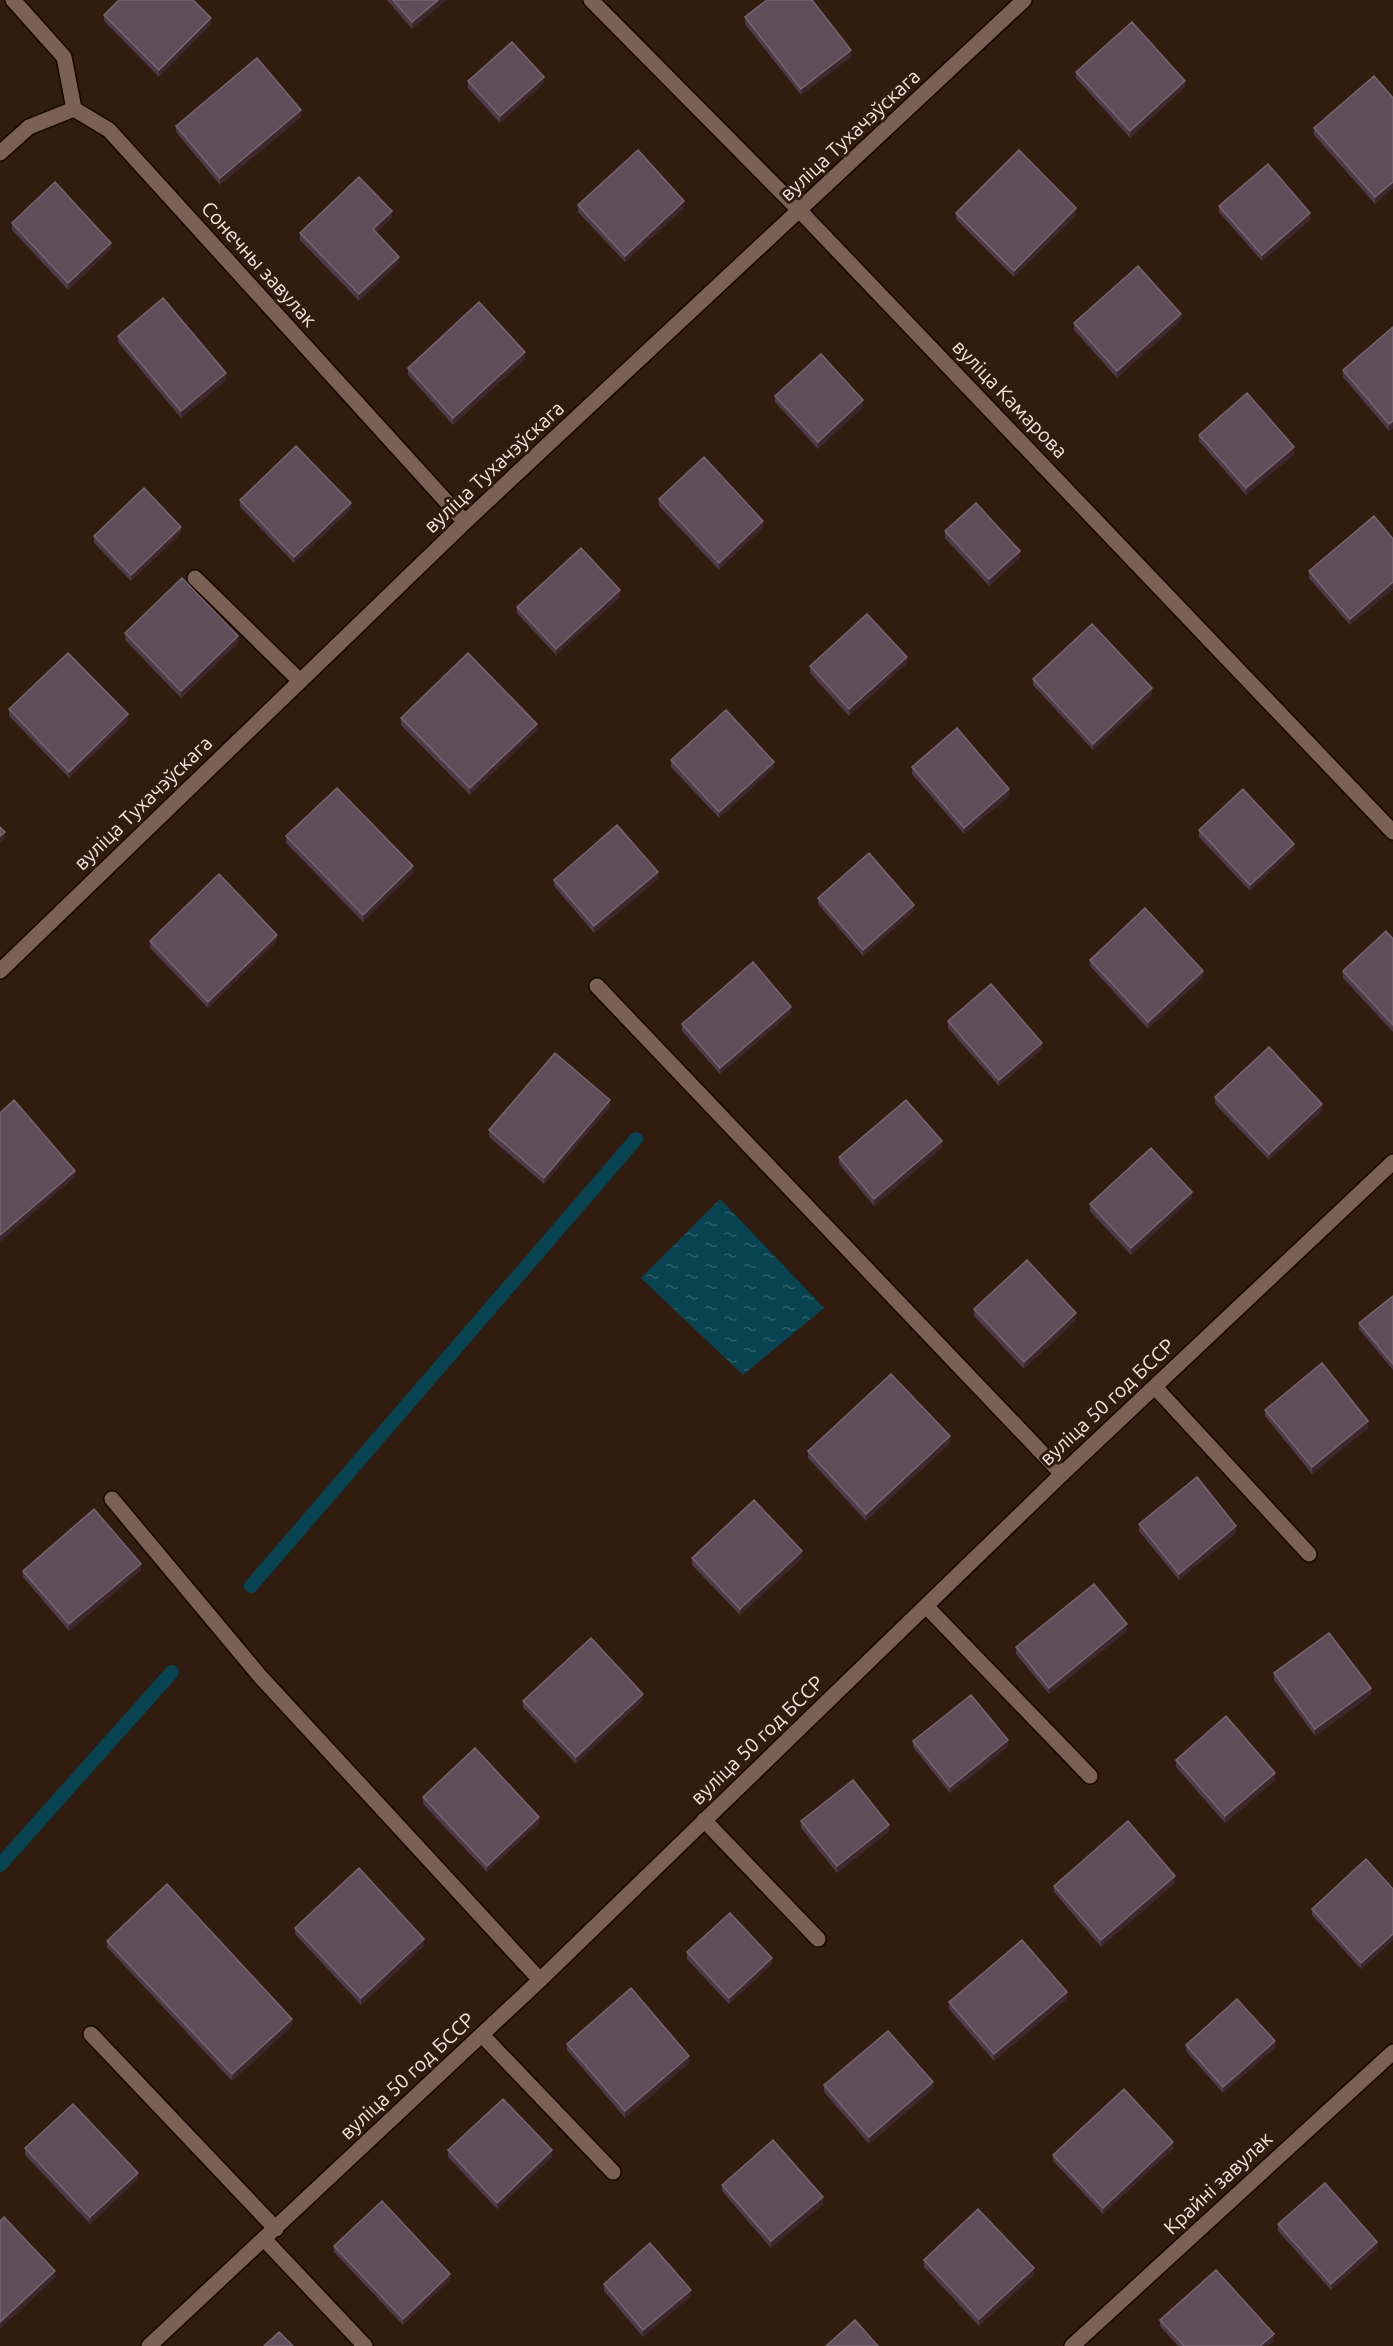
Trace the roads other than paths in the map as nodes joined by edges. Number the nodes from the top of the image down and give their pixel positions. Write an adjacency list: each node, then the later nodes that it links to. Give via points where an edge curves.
1 (13, 0): 4 (street, via 64,57)
2 (591, 0): 6 (street, вуліца Камарова)
3 (1024, 0): 6 (street, вуліца Тухачэўскага)
4 (74, 109): 5 (street, via 29,127); 7 (street, Сонечны завулак, via 109,130)
5 (0, 153)
6 (800, 210): 7 (street, вуліца Тухачэўскага); 10 (street, вуліца Камарова)
7 (465, 522): 9 (street, вуліца Тухачэўскага)
8 (195, 578): 9 (street)
9 (300, 681): 11 (street, вуліца Тухачэўскага)
10 (1393, 832)
11 (0, 971)
12 (597, 986): 15 (street)
13 (1393, 1162): 14 (street, вуліца 50 год БССР)
14 (1155, 1387): 15 (street, вуліца 50 год БССР); 17 (street)
15 (1062, 1474): 18 (street, вуліца 50 год БССР)
16 (112, 1499): 22 (street, via 260,1675)
17 (1308, 1554)
18 (926, 1606): 19 (street); 20 (street, вуліца 50 год БССР)
19 (1090, 1776)
20 (704, 1820): 21 (street); 22 (street, вуліца 50 год БССР)
21 (818, 1938)
22 (540, 1980): 24 (street, вуліца 50 год БССР)
23 (91, 2034): 27 (street)
24 (482, 2035): 26 (street); 27 (street, вуліца 50 год БССР)
25 (1393, 2052): 30 (street, Крайні завулак)
26 (613, 2172)
27 (270, 2234): 28 (street, вуліца 50 год БССР); 29 (street)
28 (149, 2346)
29 (365, 2346)
30 (1072, 2346)

